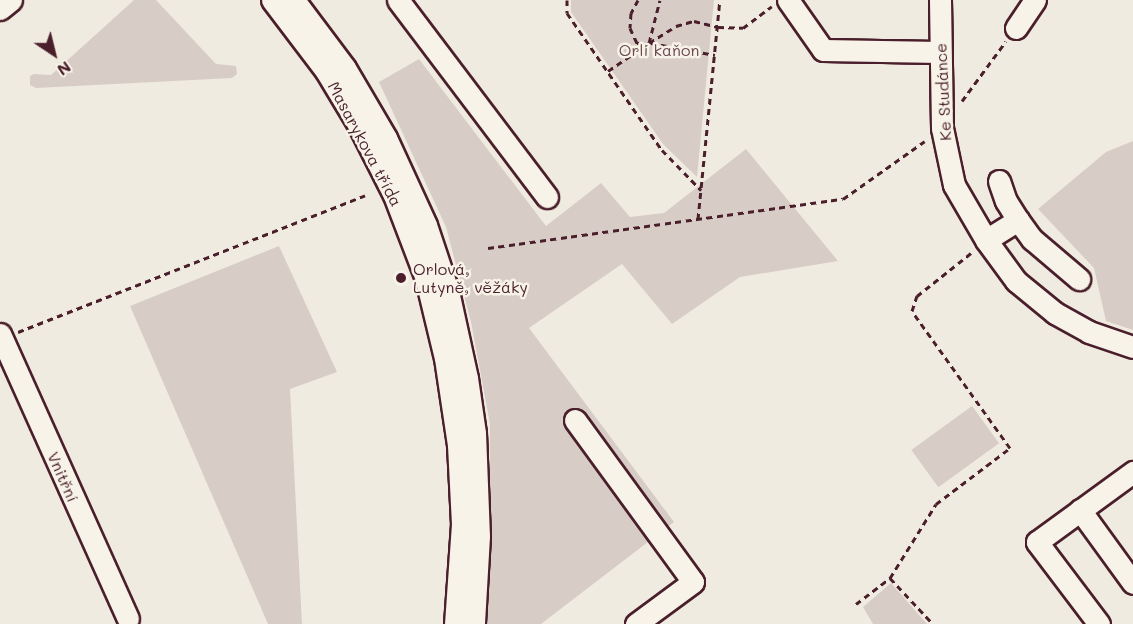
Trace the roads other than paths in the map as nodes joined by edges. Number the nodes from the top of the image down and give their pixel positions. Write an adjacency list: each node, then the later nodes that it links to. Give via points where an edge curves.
1 (11, 0): 8 (street)
2 (272, 0): 23 (street, Masarykova třída, via 326,71 359,126 394,195 426,279 446,358 458,445 462,524)
3 (294, 0): 24 (street, Masarykova třída, via 345,68 386,138 426,225 448,291 475,433 479,536)
4 (398, 0): 12 (street)
5 (788, 0): 10 (street, via 823,50)
6 (940, 0): 10 (street, Ke Studánce)
7 (1035, 0): 9 (street)
8 (0, 9)
9 (1016, 28)
10 (940, 52): 14 (street, Ke Studánce, via 942,128 954,185)
11 (999, 181): 13 (street)
12 (547, 197)
13 (1018, 220): 14 (street); 15 (street, via 1032,239)
14 (986, 240): 17 (street, Ke Studánce, via 1016,281 1055,313 1089,332)
15 (1079, 279)
16 (1, 336): 22 (street, Vnitřní)
17 (1133, 347)
18 (575, 420): 25 (street, via 693,582)
19 (1133, 472): 20 (street)
20 (1080, 510): 21 (street); 26 (street, via 1037,542)
21 (1133, 583)
22 (128, 620)
23 (455, 624)
24 (474, 624)
25 (636, 624)
26 (1099, 624)

